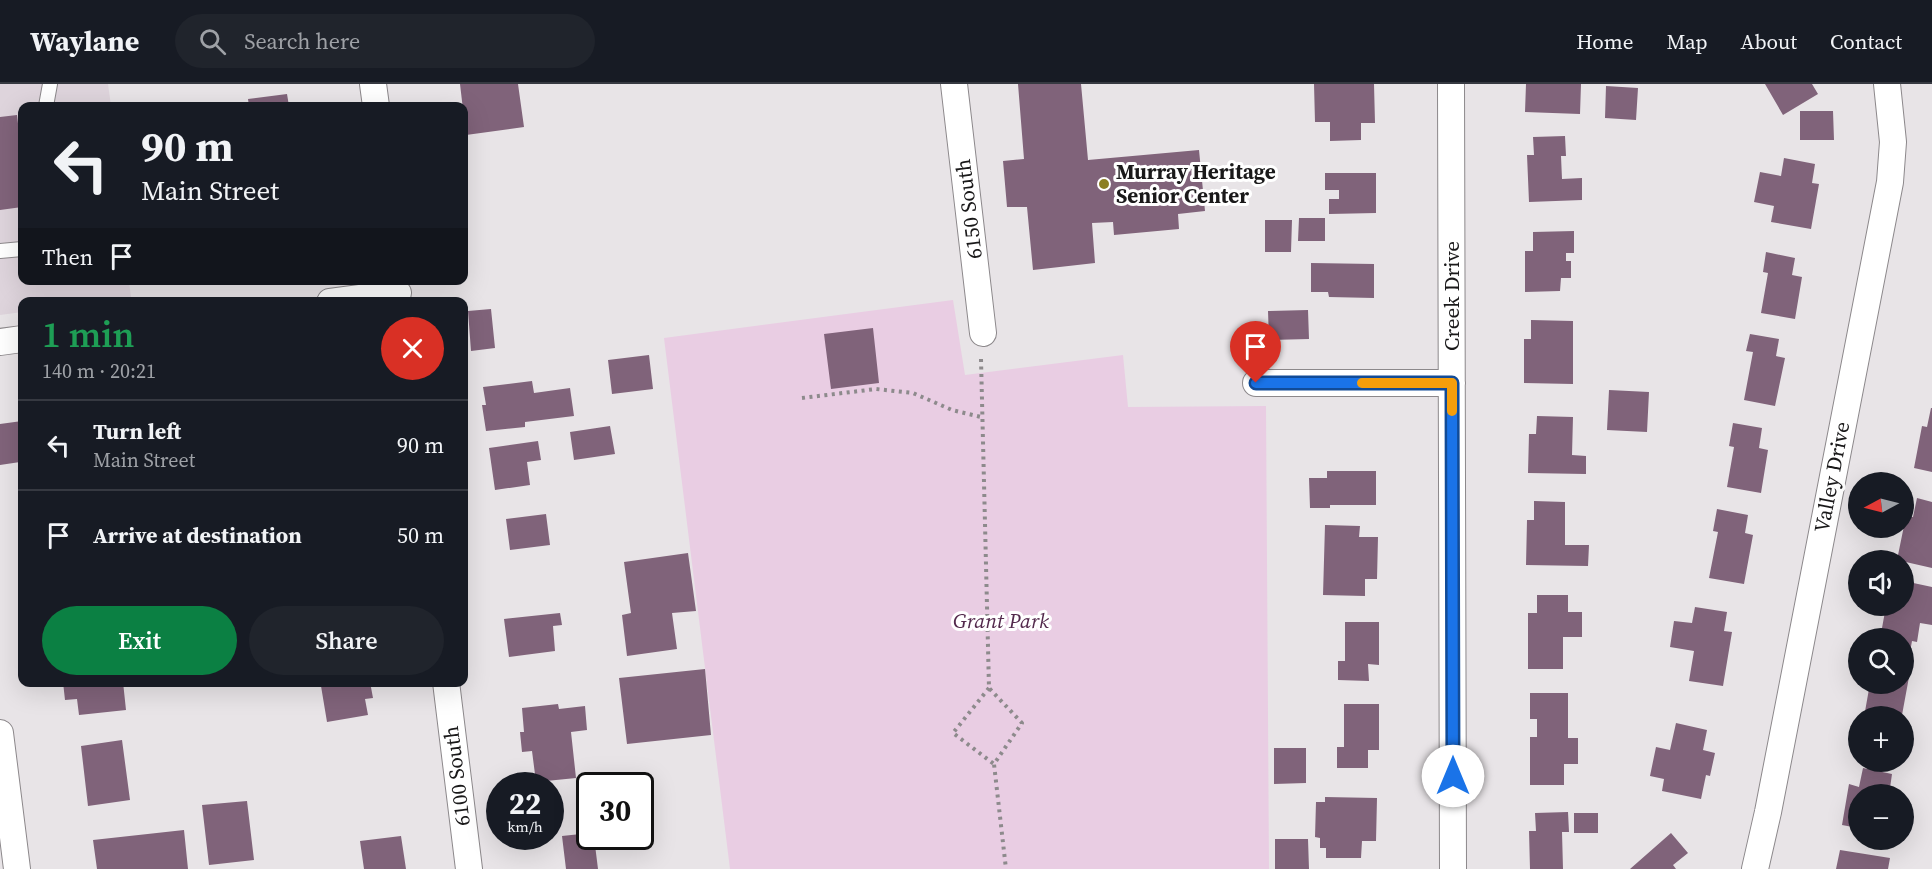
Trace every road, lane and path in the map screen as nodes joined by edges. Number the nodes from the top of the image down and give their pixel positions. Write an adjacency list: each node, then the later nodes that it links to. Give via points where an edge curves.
1 (50, 84): 6 (lane)
2 (373, 84): 7 (street)
3 (954, 84): 12 (street, 6150 South)
4 (1451, 84): 17 (street, Creek Drive)
5 (1887, 84): 28 (street, Valley Drive, via 1893,142 1890,183)
6 (47, 102)
7 (375, 102)
8 (18, 249): 9 (lane)
9 (0, 251)
10 (398, 292): 11 (street)
11 (364, 297)
12 (982, 333)
13 (18, 340): 14 (street)
14 (0, 342)
15 (981, 367): 19 (path)
16 (1256, 383): 17 (street)
17 (1452, 383): 27 (street, Creek Drive)
18 (802, 398): 19 (path, via 876,389 913,393 952,410)
19 (981, 417): 21 (path)
20 (447, 687): 25 (street, 6100 South)
21 (989, 688): 23 (path, via 1022,723); 23 (path, via 953,733)
22 (0, 733): 24 (street)
23 (994, 764): 26 (path)
24 (17, 869)
25 (469, 869)
26 (1006, 869)
27 (1453, 869)
28 (1755, 869)

